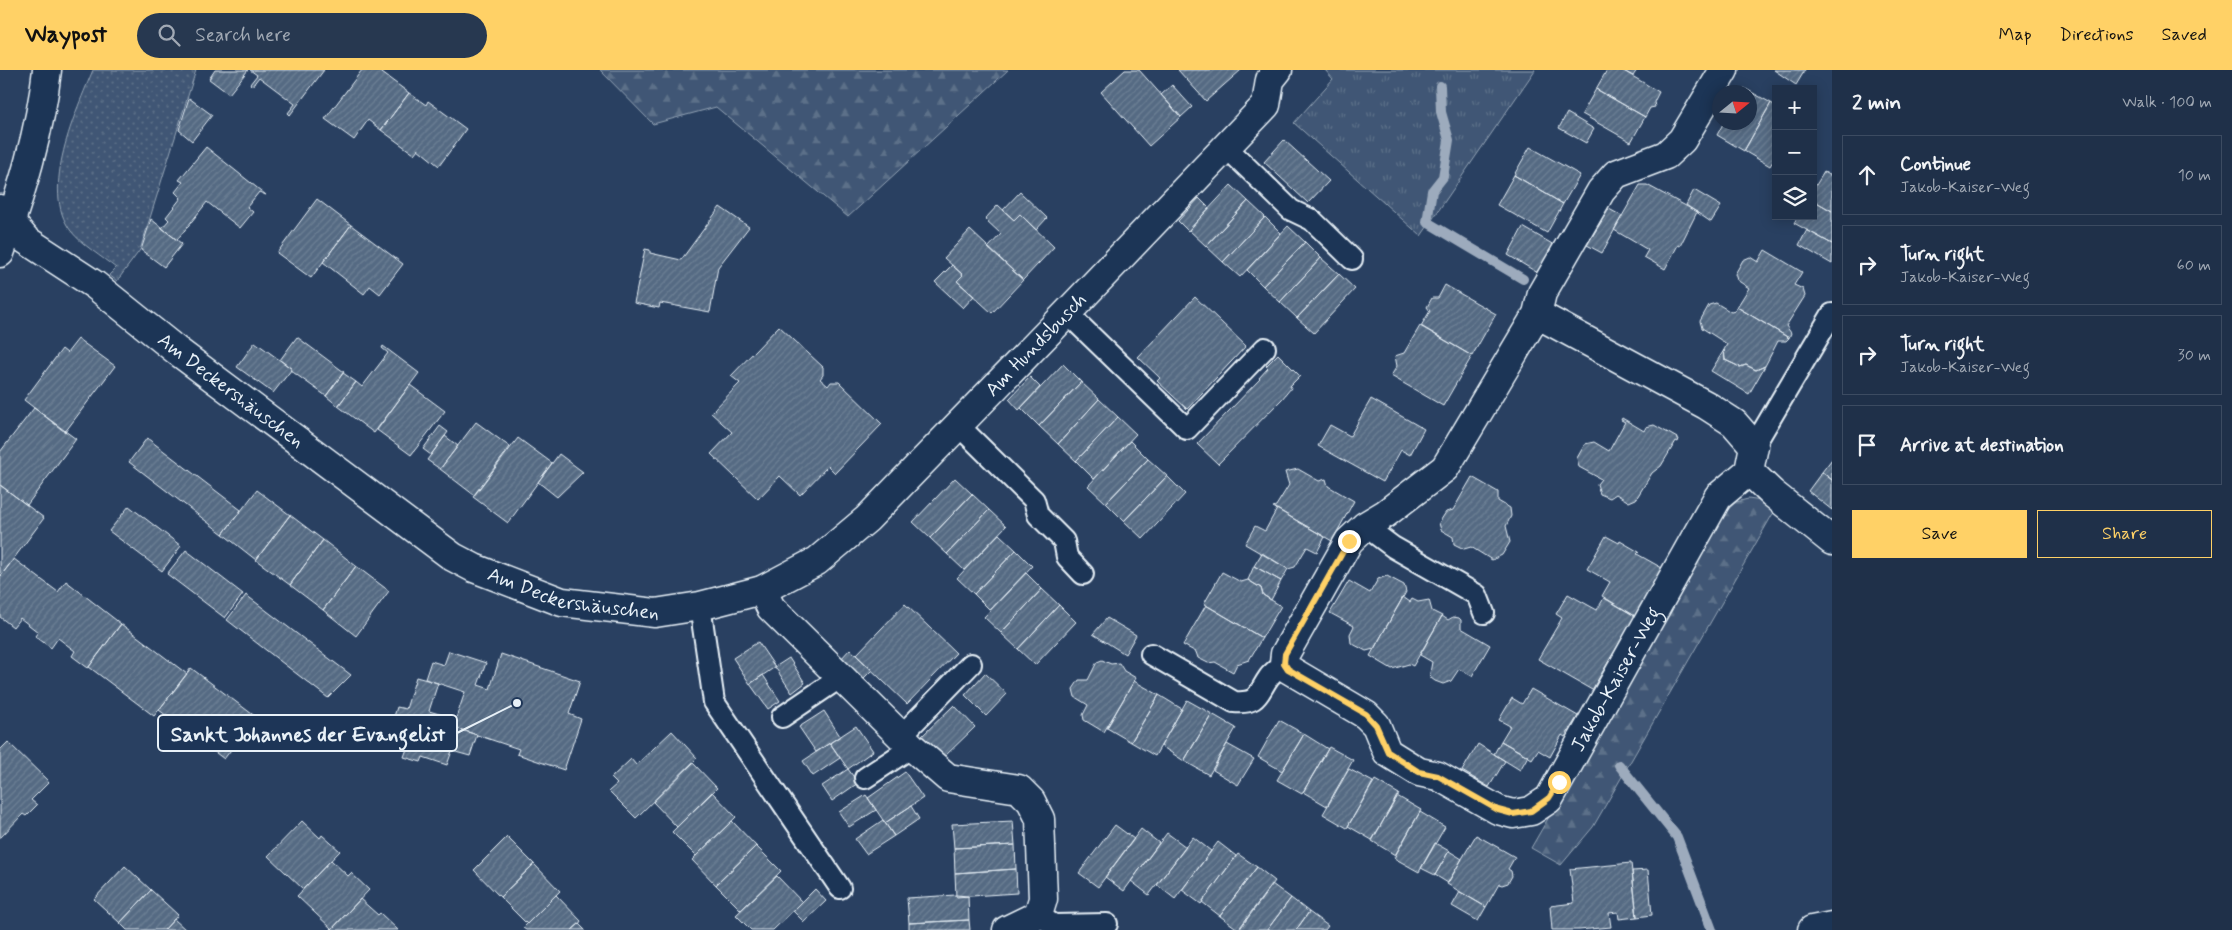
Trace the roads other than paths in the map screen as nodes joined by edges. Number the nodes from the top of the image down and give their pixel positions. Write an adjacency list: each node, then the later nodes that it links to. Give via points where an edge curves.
1 (47, 70): 5 (street, via 26,173)
2 (1278, 70): 4 (street, Am Hundsbusch, via 1270,80 1266,105)
3 (1724, 70): 9 (street, via 1682,140 1666,155 1616,174 1600,191 1542,293)
4 (1226, 147): 7 (lane, via 1291,210 1312,220); 8 (street, Am Hundsbusch)
5 (6, 216): 6 (street); 18 (street, Am Deckershäuschen, via 26,240 102,289 176,350 453,557 562,602 655,614)
6 (0, 253)
7 (1352, 259)
8 (1067, 314): 11 (lane, via 1187,430); 12 (street, Am Hundsbusch)
9 (1538, 314): 13 (street, via 1734,423); 14 (street, via 1445,468)
10 (1832, 314): 13 (lane, Jakob-Kaiser-Weg)
11 (1265, 348)
12 (958, 426): 16 (lane, via 1034,500 1038,515 1064,541 1067,557); 17 (street, Am Hundsbusch, via 867,519 817,561)
13 (1751, 458): 15 (street, via 1772,493); 21 (street, Jakob-Kaiser-Weg, via 1718,497 1549,798 1531,811 1513,814 1498,810 1438,776 1419,772 1388,752 1376,725 1366,714 1288,669)
14 (1365, 526): 19 (lane, via 1393,547 1477,595); 21 (street, via 1349,541 1330,571 1285,654)
15 (1832, 541)
16 (1083, 574)
17 (762, 590): 18 (street, Am Deckershäuschen); 23 (street, via 771,608)
18 (700, 606): 27 (lane, via 714,702)
19 (1484, 613)
20 (1151, 654): 21 (lane, via 1234,702 1243,703 1252,702 1259,696 1270,676)
21 (1284, 663)
22 (971, 664): 25 (lane)
23 (841, 677): 24 (lane); 25 (street)
24 (782, 717)
25 (907, 741): 26 (lane); 28 (street, via 948,778 1019,789 1031,801 1040,819 1044,899)
26 (865, 778)
27 (840, 888)
28 (1038, 916): 29 (lane, via 1054,925); 31 (street)
29 (1106, 924)
30 (1832, 926): 32 (street)
31 (1007, 930)
32 (1812, 930)

